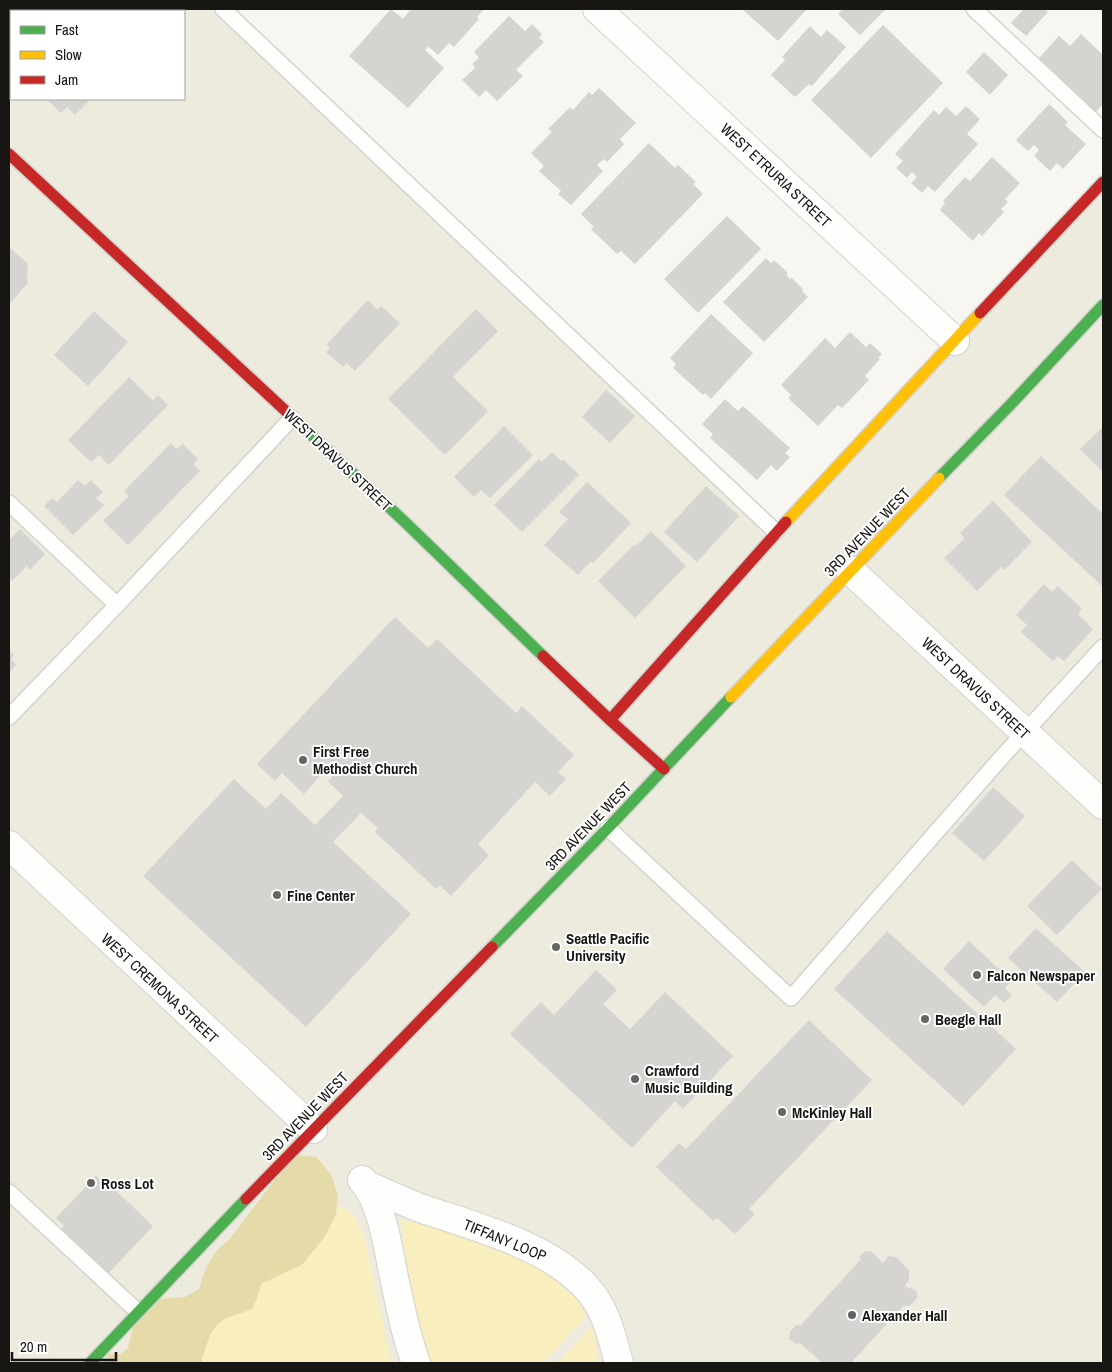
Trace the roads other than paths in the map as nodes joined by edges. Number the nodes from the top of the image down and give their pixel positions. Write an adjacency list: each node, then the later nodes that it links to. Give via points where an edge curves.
1 (223, 9): 11 (lane)
2 (597, 9): 8 (street, WEST ETRURIA STREET)
3 (974, 9): 4 (lane)
4 (1103, 130)
5 (9, 154): 9 (street, WEST DRAVUS STREET)
6 (1103, 182): 8 (street)
7 (1103, 304): 12 (street, 3RD AVENUE WEST)
8 (955, 341): 11 (street)
9 (292, 418): 13 (lane); 16 (street, WEST DRAVUS STREET)
10 (9, 503): 13 (lane)
11 (776, 532): 16 (street)
12 (850, 570): 17 (street, WEST DRAVUS STREET); 18 (street, 3RD AVENUE WEST)
13 (117, 605): 15 (lane)
14 (1103, 647): 17 (lane)
15 (9, 717)
16 (610, 720): 18 (street, WEST DRAVUS STREET)
17 (1024, 733): 19 (street, WEST DRAVUS STREET); 20 (lane, via 791,998)
18 (664, 769): 20 (street, 3RD AVENUE WEST)
19 (1103, 805)
20 (608, 828): 22 (street, 3RD AVENUE WEST)
21 (9, 845): 22 (street, WEST CREMONA STREET)
22 (313, 1129): 24 (street, 3RD AVENUE WEST)
23 (9, 1192): 24 (lane)
24 (137, 1312): 25 (street, 3RD AVENUE WEST)
25 (90, 1363)
26 (416, 1363): 27 (street, TIFFANY LOOP, via 382,1220 364,1182 420,1208 508,1239 556,1261 587,1288 600,1308 610,1326)
27 (618, 1363)

